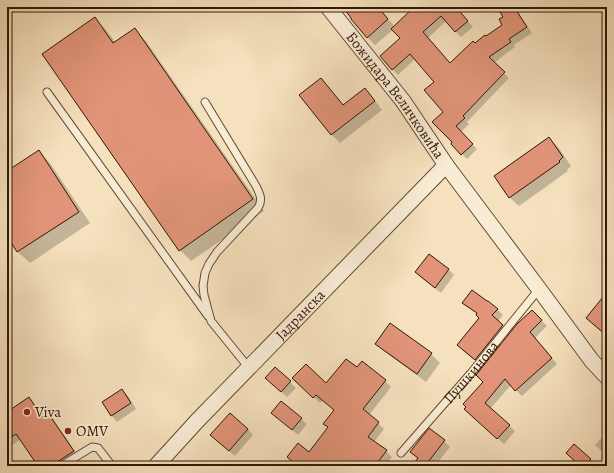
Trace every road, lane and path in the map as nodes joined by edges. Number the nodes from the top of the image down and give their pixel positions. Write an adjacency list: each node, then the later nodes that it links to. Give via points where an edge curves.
1 (328, 7): 4 (street, Божидара Величковића, via 403,101)
2 (47, 92): 6 (lane)
3 (205, 102): 6 (lane, via 256,186 261,199 258,208 217,252 205,273 204,295)
4 (446, 165): 5 (street); 7 (street, Јадранска)
5 (539, 288): 8 (street, via 592,361); 9 (lane, Пушкинова)
6 (211, 321): 7 (lane)
7 (249, 368): 12 (street, Јадранска)
8 (607, 377)
9 (401, 454)
10 (61, 466): 11 (lane, via 92,447 98,448)
11 (112, 466)
12 (156, 466)

